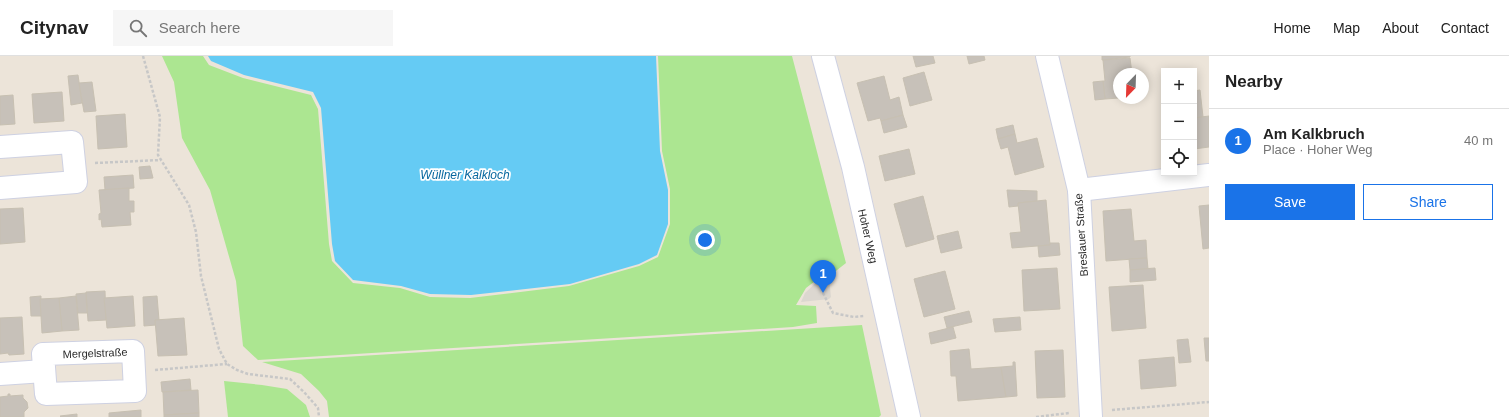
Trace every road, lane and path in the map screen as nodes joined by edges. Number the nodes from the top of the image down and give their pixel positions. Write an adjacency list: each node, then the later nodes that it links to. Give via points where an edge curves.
1 (143, 56): 5 (path, via 160,117 158,155)
2 (823, 56): 19 (street, Hoher Weg, via 853,167)
3 (1047, 56): 9 (street, Breslauer Straße)
4 (0, 147): 6 (street, via 72,142)
5 (161, 160): 6 (path); 12 (path, via 189,205 196,232 201,276 219,350)
6 (74, 164): 8 (street, via 76,182)
7 (1209, 175): 9 (street)
8 (0, 188)
9 (1079, 190): 17 (street, Breslauer Straße)
10 (823, 294): 11 (path, via 833,313 854,317)
11 (866, 315)
12 (227, 364): 14 (path); 18 (path, via 248,374 290,379 318,408)
13 (44, 371): 14 (street, Mergelstraße, via 42,354 133,351); 14 (street, Mergelstraße, via 46,394 135,391); 15 (street)
14 (134, 371)
15 (0, 374)
16 (1209, 402): 17 (path)
17 (1091, 414): 20 (path)
18 (319, 417)
19 (909, 417)
20 (1036, 417)

